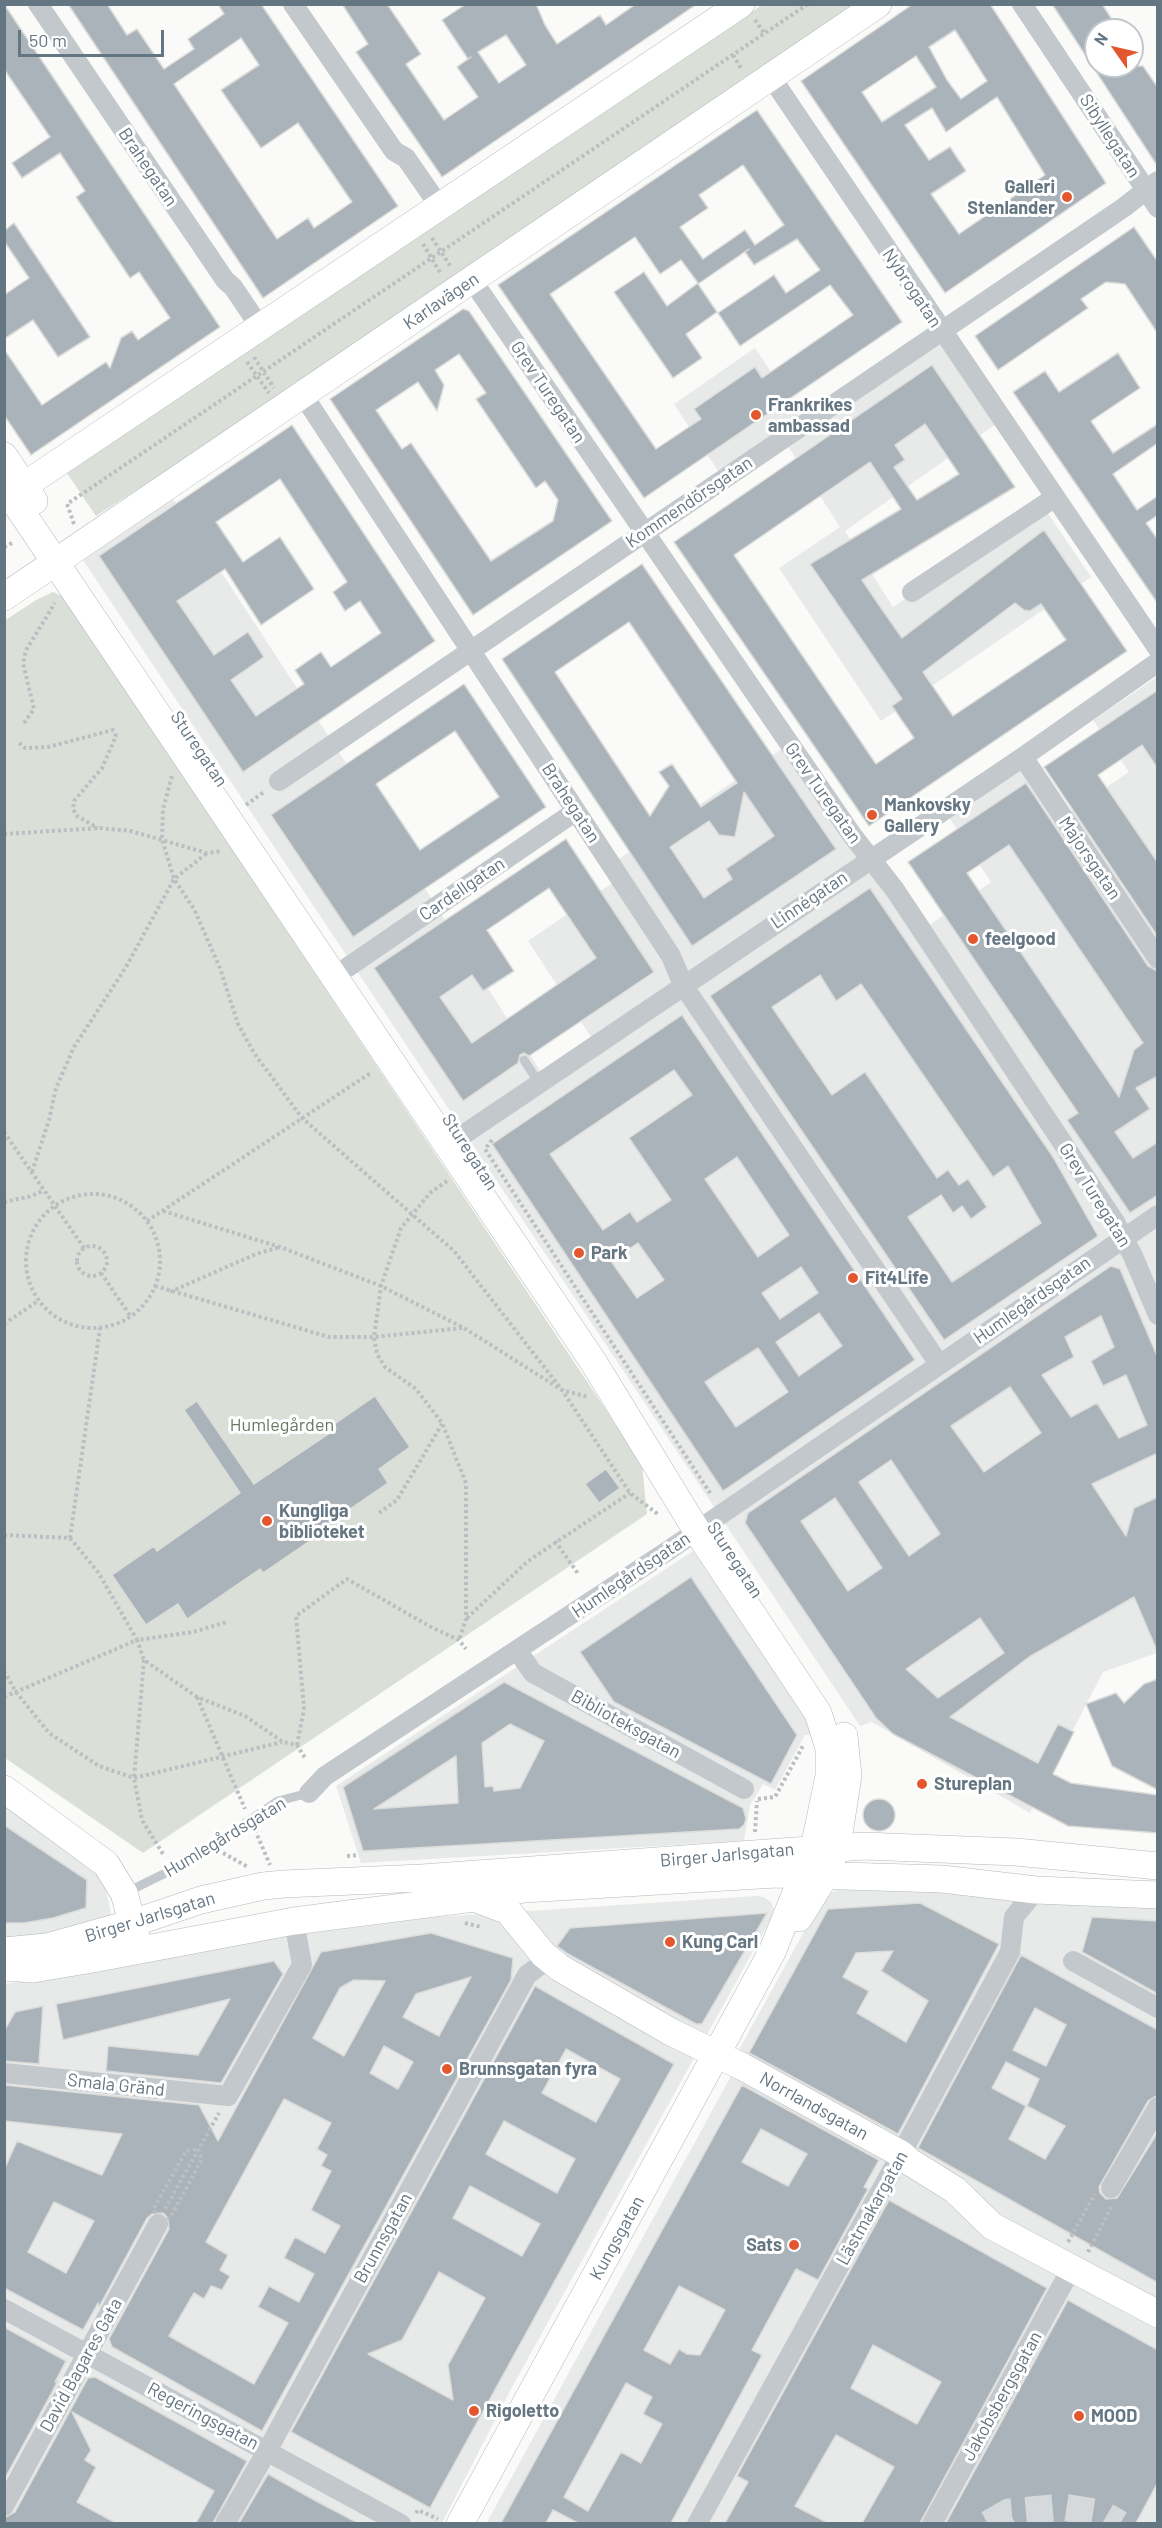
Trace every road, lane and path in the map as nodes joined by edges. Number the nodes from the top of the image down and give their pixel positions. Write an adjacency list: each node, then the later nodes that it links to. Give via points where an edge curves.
1 (38, 4): 17 (street, Brahegatan)
2 (293, 4): 10 (street, via 394,151 406,158)
3 (741, 4): 10 (street)
4 (808, 4): 7 (path)
5 (878, 4): 8 (street, Karlavägen)
6 (1022, 4): 9 (street, Sibyllegatan)
7 (733, 55): 8 (path); 14 (path)
8 (759, 77): 16 (street, Karlavägen); 18 (street, Nybrogatan)
9 (1151, 186): 11 (street, Sibyllegatan); 18 (street, Kommendörsgatan)
10 (440, 207): 17 (street)
11 (1158, 208)
12 (418, 236): 15 (path)
13 (431, 236): 14 (path)
14 (442, 252): 15 (path); 16 (path)
15 (432, 259): 16 (path); 20 (path)
16 (460, 283): 21 (street, Karlavägen); 27 (street, Grev Turegatan)
17 (260, 327): 24 (street)
18 (941, 331): 25 (street, Nybrogatan); 27 (street, Kommendörsgatan)
19 (242, 354): 20 (path)
20 (257, 376): 22 (path); 26 (path, via 68,504)
21 (303, 395): 28 (street, Karlavägen); 33 (street, Brahegatan)
22 (270, 396)
23 (4, 456): 24 (street, Sturegatan)
24 (10, 493): 28 (street, Sturegatan)
25 (1054, 498): 29 (street); 32 (street, Nybrogatan)
26 (71, 520)
27 (644, 533): 33 (street, Kommendörsgatan); 45 (street, Grev Turegatan)
28 (62, 559): 30 (street, Karlavägen); 40 (street, Sturegatan); 88 (street, Sturegatan)
29 (912, 592)
30 (4, 597)
31 (57, 600): 35 (path, via 26,650 23,663 34,709)
32 (1158, 649)
33 (471, 651): 39 (street, Kommendörsgatan); 41 (street, Brahegatan)
34 (1158, 662): 37 (street, Linnégatan)
35 (24, 723)
36 (19, 743): 42 (path, via 25,748 48,747 113,730 116,736 102,768 74,801 77,816)
37 (1023, 757): 45 (street, Linnégatan); 47 (street, Majorsgatan)
38 (175, 769): 44 (path, via 164,809)
39 (279, 781): 40 (path)
40 (239, 810): 48 (street, Sturegatan)
41 (576, 812): 48 (street, Cardellgatan); 49 (street, Brahegatan, via 671,956)
42 (99, 828): 43 (path); 44 (path)
43 (4, 834)
44 (162, 839): 46 (path); 46 (path, via 207,853)
45 (871, 858): 49 (street, Linnégatan); 66 (street, Grev Turegatan)
46 (174, 879): 53 (path, via 194,909 220,968 238,1024 254,1053); 57 (path, via 126,967 65,1065)
47 (1158, 959)
48 (348, 967): 56 (street, Sturegatan)
49 (683, 985): 52 (street, Linnégatan); 80 (street, Brahegatan, via 841,1209)
50 (524, 1060): 52 (lane)
51 (374, 1071): 53 (path)
52 (539, 1083): 56 (street, Linnégatan)
53 (302, 1118): 62 (path); 63 (path)
54 (4, 1132): 57 (path)
55 (495, 1136): 85 (path, Sturegatan, via 485,1149)
56 (460, 1137): 88 (street, Sturegatan)
57 (32, 1172): 59 (path)
58 (456, 1175): 63 (path, via 430,1193)
59 (44, 1190): 60 (path); 61 (path)
60 (4, 1202)
61 (54, 1205): 65 (path, via 80,1194 103,1194 129,1204); 68 (path); 73 (path, via 36,1225 27,1245 28,1281)
62 (163, 1210): 65 (path); 67 (path)
63 (411, 1214): 71 (path, via 400,1228); 81 (path, via 454,1251)
64 (1158, 1215): 66 (street, Humlegårdsgatan)
65 (147, 1221): 70 (path, via 160,1253)
66 (1123, 1238): 74 (street, Grev Turegatan); 80 (street, Humlegårdsgatan)
67 (280, 1247): 71 (path); 72 (path)
68 (84, 1248): 69 (path, via 95,1246 106,1254); 69 (path, via 78,1257 79,1268 89,1275)
69 (101, 1273): 75 (path)
70 (155, 1286): 72 (path); 75 (path)
71 (381, 1286): 78 (path); 79 (path)
72 (169, 1292): 79 (path, via 329,1337)
73 (38, 1301): 76 (path); 77 (path, via 71,1325)
74 (1158, 1315)
75 (131, 1317): 77 (path)
76 (4, 1324)
77 (100, 1328): 90 (path)
78 (464, 1328): 79 (path); 81 (path)
79 (374, 1337): 83 (path, via 377,1354 385,1367 416,1389)
80 (939, 1364): 88 (street, Humlegårdsgatan)
81 (562, 1390): 82 (path); 84 (path)
82 (595, 1399)
83 (442, 1424): 86 (path, via 397,1500); 93 (path, via 466,1483)
84 (630, 1493): 87 (path); 91 (path)
85 (710, 1493)
86 (379, 1513)
87 (664, 1519)
88 (703, 1526): 98 (street, Humlegårdsgatan); 118 (street, Sturegatan, via 818,1713 824,1729 829,1776)
89 (4, 1535): 90 (path)
90 (70, 1538): 95 (path, via 99,1572)
91 (555, 1541): 92 (path); 93 (path)
92 (579, 1575)
93 (466, 1619): 96 (path)
94 (227, 1622): 95 (path, via 193,1632)
95 (137, 1640): 99 (path); 101 (path)
96 (459, 1640): 97 (path); 106 (path, via 346,1579 296,1616 304,1709)
97 (466, 1649)
98 (518, 1650): 111 (street, Humlegårdsgatan, via 325,1776); 112 (street, Biblioteksgatan, via 533,1674 628,1718)
99 (144, 1660): 103 (path); 109 (path)
100 (4, 1671): 101 (path)
101 (16, 1692): 102 (path); 109 (path, via 49,1733 99,1766)
102 (4, 1697)
103 (197, 1697): 105 (path, via 245,1716); 107 (path)
104 (809, 1735): 112 (path, via 775,1797)
105 (283, 1742): 106 (path); 107 (path)
106 (297, 1745): 108 (path)
107 (222, 1756): 109 (path); 113 (path)
108 (305, 1758)
109 (134, 1778): 117 (path, via 142,1820)
110 (4, 1789): 125 (street, via 96,1854 112,1871)
111 (309, 1793): 125 (lane, Humlegårdsgatan, via 278,1801 188,1862)
112 (751, 1794): 115 (path)
113 (242, 1802)
114 (253, 1825): 120 (path)
115 (754, 1833)
116 (217, 1849): 121 (path)
117 (163, 1854)
118 (821, 1862): 119 (street, Birger Jarlsgatan, via 1016,1852); 122 (street, Birger Jarlsgatan, via 1002,1867); 123 (street, Birger Jarlsgatan); 124 (street, Birger Jarlsgatan); 127 (street, Birger Jarlsgatan, via 776,1874 524,1889); 136 (street, Kungsgatan, via 795,1923 772,1952)
119 (1158, 1866)
120 (272, 1868)
121 (255, 1871)
122 (1158, 1879)
123 (296, 1885): 128 (street, via 290,1894); 129 (street, Birger Jarlsgatan, via 270,1885 228,1894)
124 (1036, 1890): 126 (street, Birger Jarlsgatan); 141 (street, Lästmakargatan, via 1014,1917 1010,1952)
125 (124, 1893): 129 (street)
126 (1158, 1895)
127 (474, 1898): 128 (street, Birger Jarlsgatan); 132 (street, Norrlandsgatan, via 512,1915)
128 (294, 1921): 130 (street, Birger Jarlsgatan); 138 (street, via 302,1965)
129 (134, 1923): 130 (street); 131 (street, Birger Jarlsgatan, via 47,1947)
130 (140, 1950): 134 (street, Birger Jarlsgatan, via 33,1968)
131 (4, 1951)
132 (548, 1959): 136 (street, Norrlandsgatan); 148 (street, Brunnsgatan, via 527,1975)
133 (1073, 1961): 135 (street)
134 (4, 1968)
135 (1158, 2008)
136 (717, 2055): 141 (street, Norrlandsgatan); 151 (street, Kungsgatan)
137 (4, 2073): 138 (street, Smala Gränd)
138 (232, 2098): 140 (path)
139 (1158, 2107): 142 (street)
140 (198, 2149): 143 (path); 143 (path, via 202,2159); 143 (path, via 186,2151)
141 (902, 2154): 144 (street, Norrlandsgatan, via 955,2190 992,2226); 154 (street, Lästmakargatan)
142 (1111, 2188): 144 (path, via 1118,2195); 144 (path, via 1100,2186)
143 (161, 2215): 147 (street, David Bagares Gata)
144 (1068, 2268): 146 (street, Norrlandsgatan); 155 (street, Jakobsbergsgatan)
145 (4, 2309): 147 (street, Regeringsgatan)
146 (1158, 2314)
147 (88, 2354): 148 (street, Regeringsgatan); 149 (street, David Bagares Gata)
148 (267, 2451): 152 (street, Brunnsgatan); 153 (street, Regeringsgatan)
149 (4, 2506)
150 (418, 2510): 151 (path)
151 (449, 2521)
152 (225, 2523)
153 (401, 2523)
154 (697, 2523)
155 (932, 2523)

